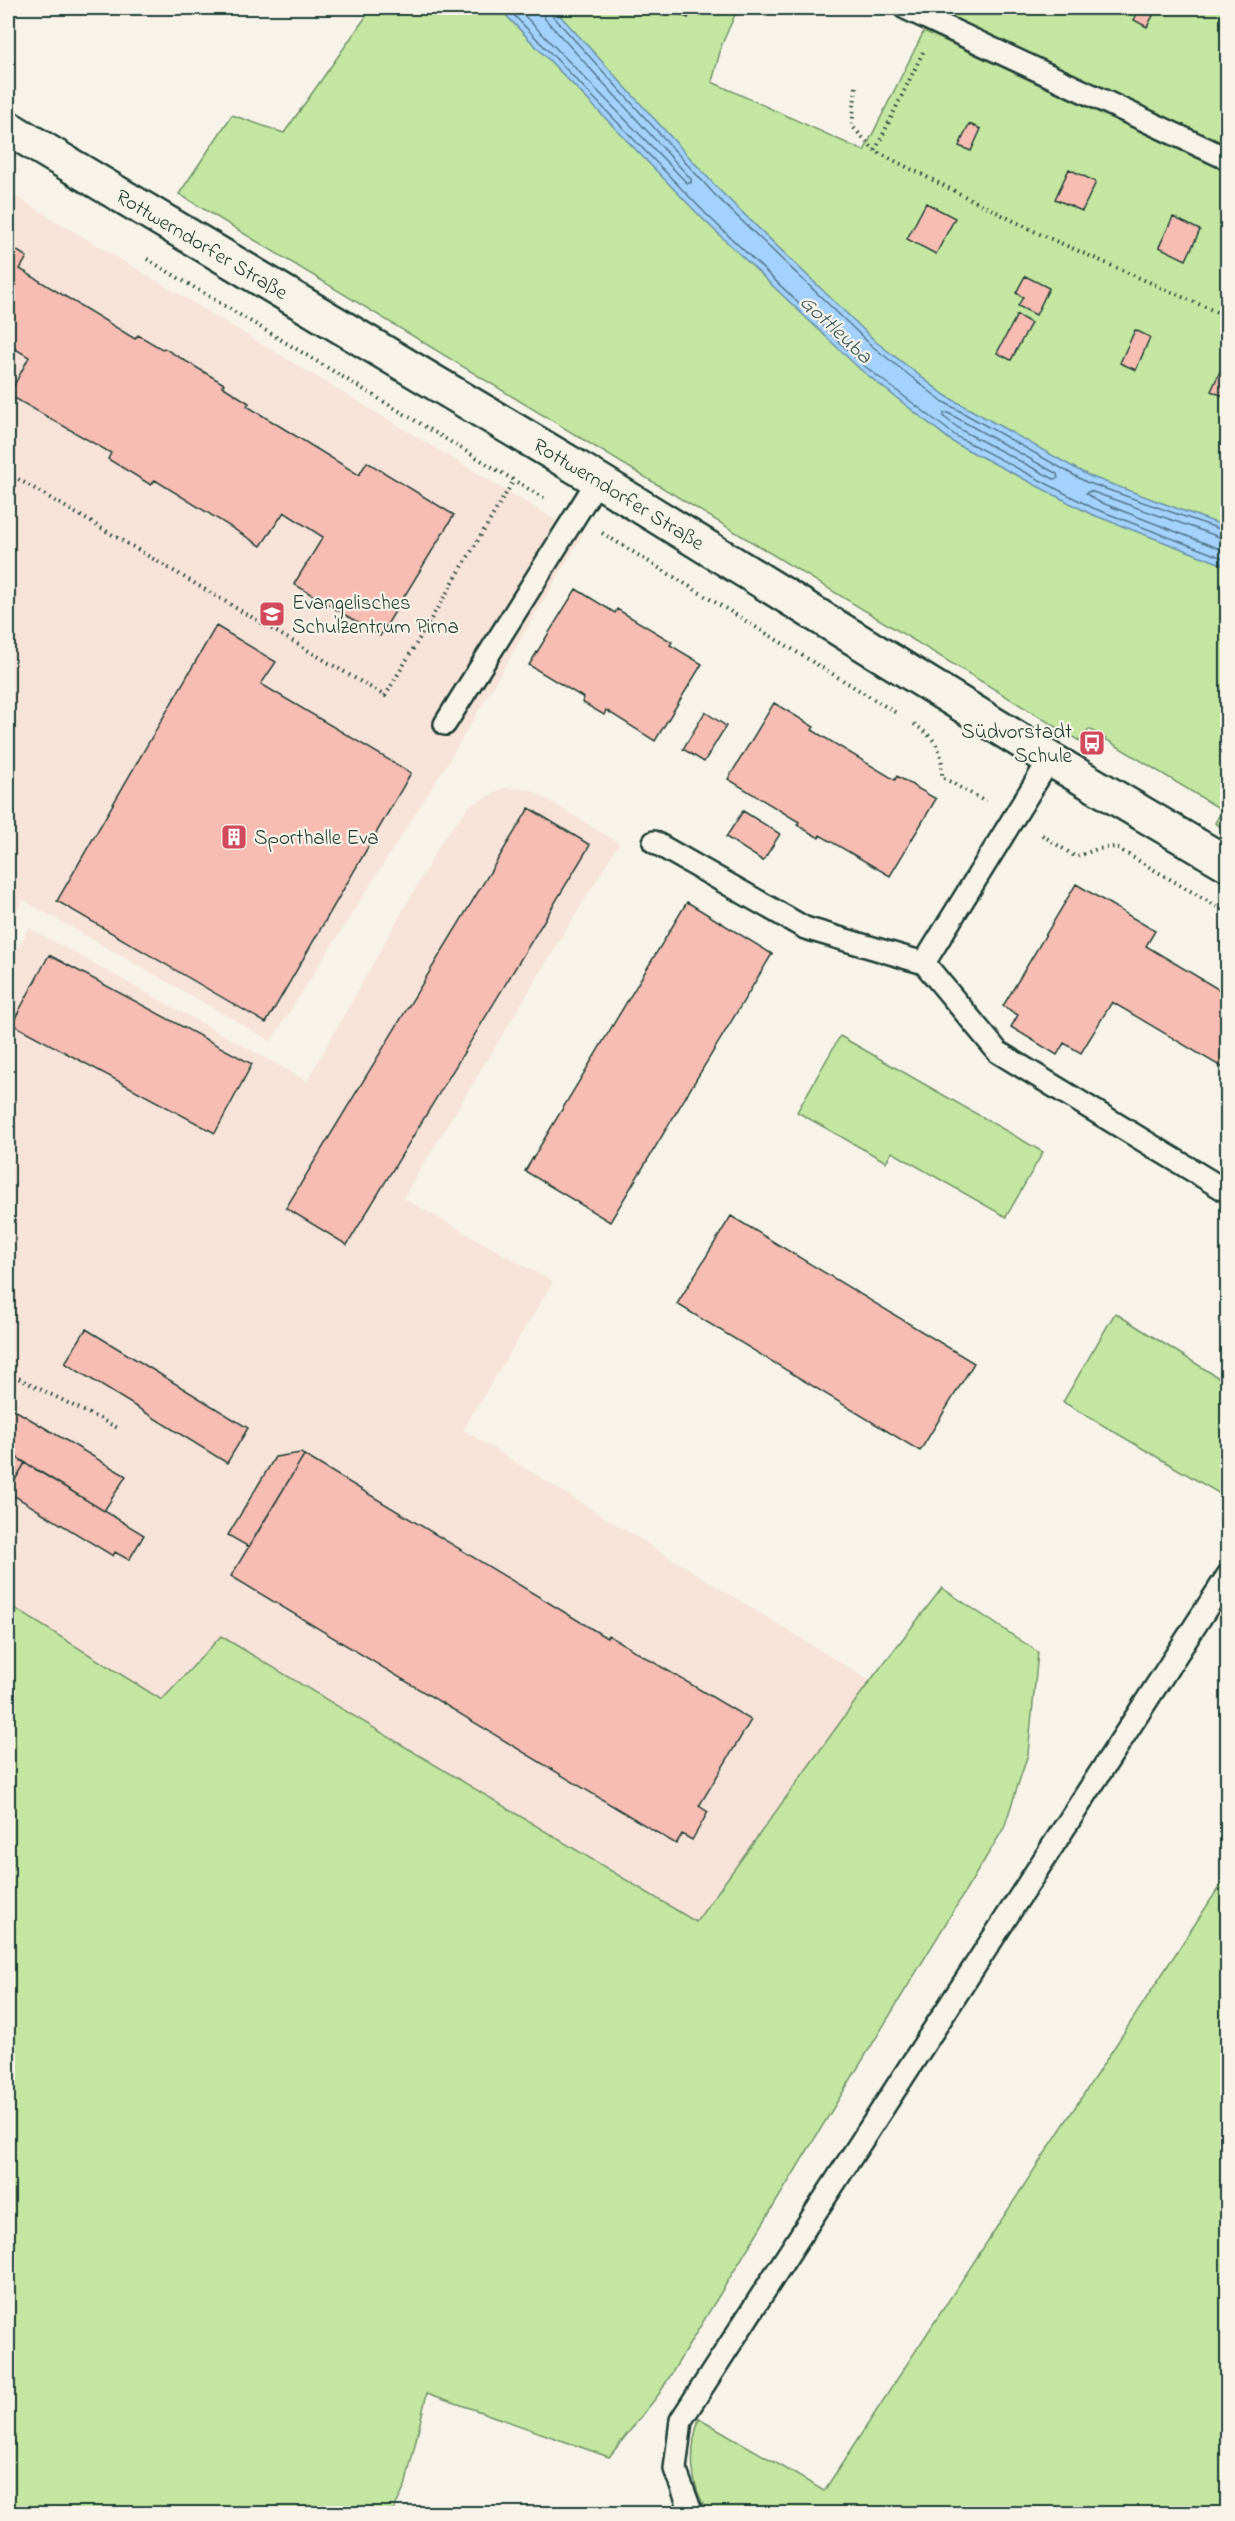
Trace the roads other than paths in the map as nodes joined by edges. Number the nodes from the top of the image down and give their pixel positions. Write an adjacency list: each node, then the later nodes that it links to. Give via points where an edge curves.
1 (905, 8): 3 (lane)
2 (8, 128): 4 (main road, Rottwerndorfer Straße)
3 (1227, 159)
4 (598, 480): 5 (lane); 6 (main road, Rottwerndorfer Straße)
5 (445, 724)
6 (1050, 759): 8 (main road, Rottwerndorfer Straße); 9 (lane)
7 (654, 842): 9 (lane, via 805,928)
8 (1227, 864)
9 (924, 963): 10 (lane, via 998,1052)
10 (1227, 1192)
11 (1227, 1575): 12 (lane, via 681,2420 675,2469)
12 (692, 2514)

